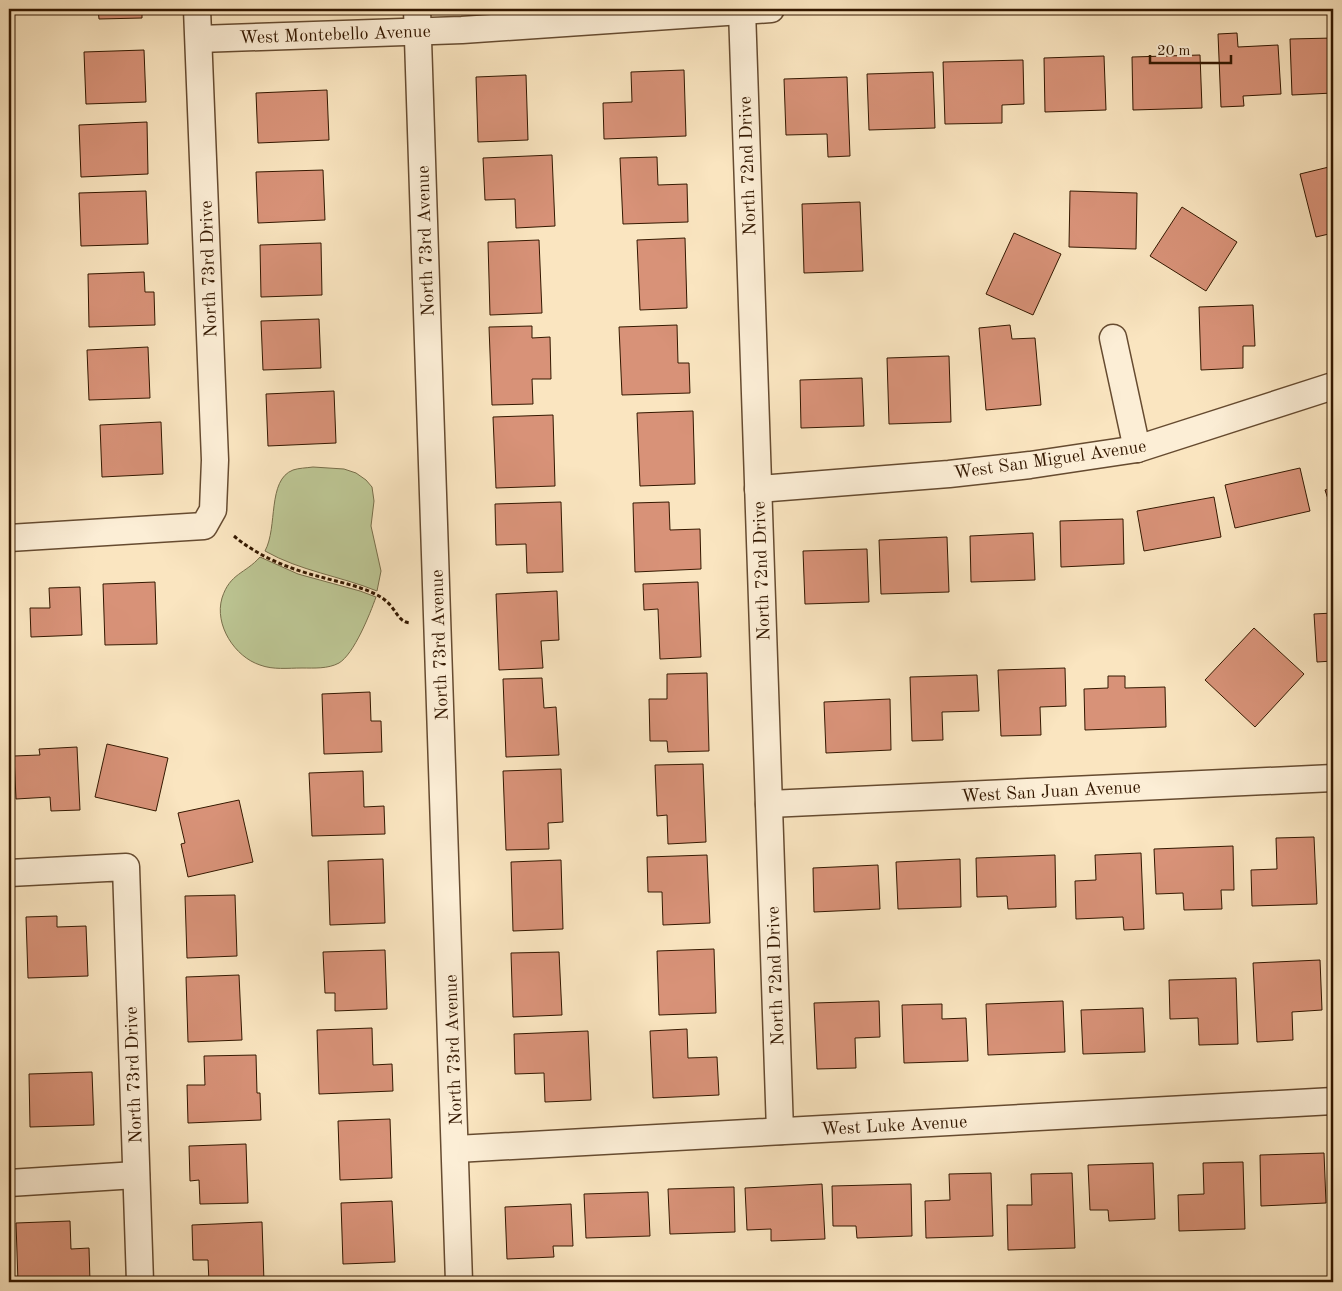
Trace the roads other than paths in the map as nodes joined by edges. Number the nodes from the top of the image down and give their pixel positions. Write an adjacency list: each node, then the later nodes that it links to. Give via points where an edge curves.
1 (197, 9): 5 (street, North 73rd Drive)
2 (771, 9): 3 (street, West Montebello Avenue)
3 (742, 10): 4 (street, West Montebello Avenue, via 462,30); 9 (street, North 72nd Drive)
4 (418, 20): 5 (street, West Montebello Avenue); 16 (street, North 73rd Avenue)
5 (199, 39): 10 (street, North 73rd Drive, via 215,460 212,510 204,526)
6 (1113, 338): 8 (street)
7 (1333, 386): 8 (street, West San Miguel Avenue)
8 (1137, 449): 9 (street, West San Miguel Avenue, via 949,474)
9 (758, 489): 12 (street, North 72nd Drive)
10 (9, 538)
11 (1333, 778): 12 (street, West San Juan Avenue)
12 (769, 804): 15 (street, North 72nd Drive)
13 (9, 873): 17 (street, North 73rd Drive, via 126,867)
14 (1333, 1101): 15 (street, West Luke Avenue)
15 (780, 1131): 16 (street, West Luke Avenue)
16 (456, 1149): 20 (street, North 73rd Avenue)
17 (136, 1175): 18 (street); 19 (street, North 73rd Drive)
18 (9, 1183)
19 (140, 1282)
20 (459, 1282)

